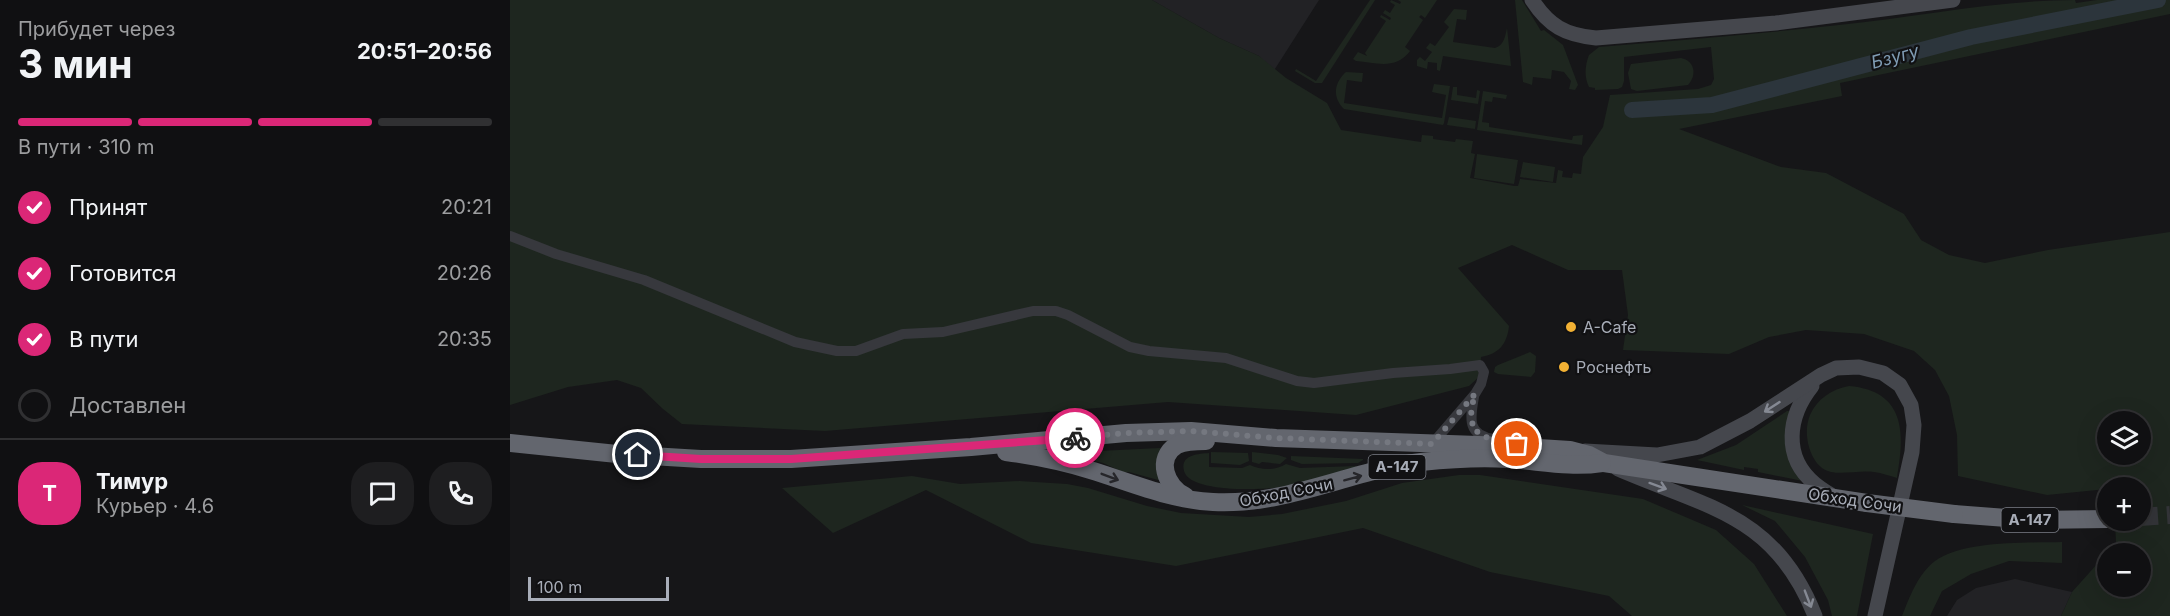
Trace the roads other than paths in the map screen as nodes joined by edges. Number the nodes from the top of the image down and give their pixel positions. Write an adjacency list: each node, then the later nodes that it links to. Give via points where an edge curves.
1 (1532, 0): 2 (main road, via 1548,21 1560,29 1596,38 1776,23)
2 (1953, 0)
3 (510, 236): 5 (street, via 556,254 644,279 795,342 837,351 856,351 903,334 943,332 1033,312 1056,311 1130,347 1226,358 1296,381 1314,383 1476,364 1484,372)
4 (1821, 375): 11 (main road, А-147, one-way to 11, via 1750,421 1700,447 1657,454); 13 (main road, А-147, via 1795,415 1791,442 1798,464 1813,483); 17 (main road, А-147, via 1859,366 1883,373 1900,385 1911,405 1912,452)
5 (1475, 394): 8 (street); 10 (street, via 1471,410 1473,429 1485,437)
6 (1276, 438): 8 (highway, Обход Сочи / А-147); 9 (highway, Обход Сочи / А-147, via 1180,431); 14 (highway, А-147, via 1191,441 1177,445 1166,460 1168,483)
7 (510, 443): 9 (highway, Обход Сочи / А-147, via 701,459 791,459)
8 (1432, 444): 10 (highway, Обход Сочи / А-147)
9 (971, 447): 14 (highway, Обход Сочи / А-147, one-way to 14, via 1041,457)
10 (1523, 447): 11 (highway, Обход Сочи / А-147)
11 (1570, 450): 12 (highway, Обход Сочи / А-147)
12 (1604, 463): 13 (highway, Обход Сочи / А-147); 14 (highway, Обход Сочи / А-147, one-way to 12, via 1231,502 1269,498 1420,462 1477,458 1586,466); 16 (main road, А-147, one-way to 16, via 1724,512 1748,526 1790,567)
13 (1834, 497): 15 (highway, Обход Сочи / А-147, bridge, via 1953,514 2032,520)
14 (1192, 500)
15 (2097, 519)
16 (1815, 616)
17 (1875, 616)

